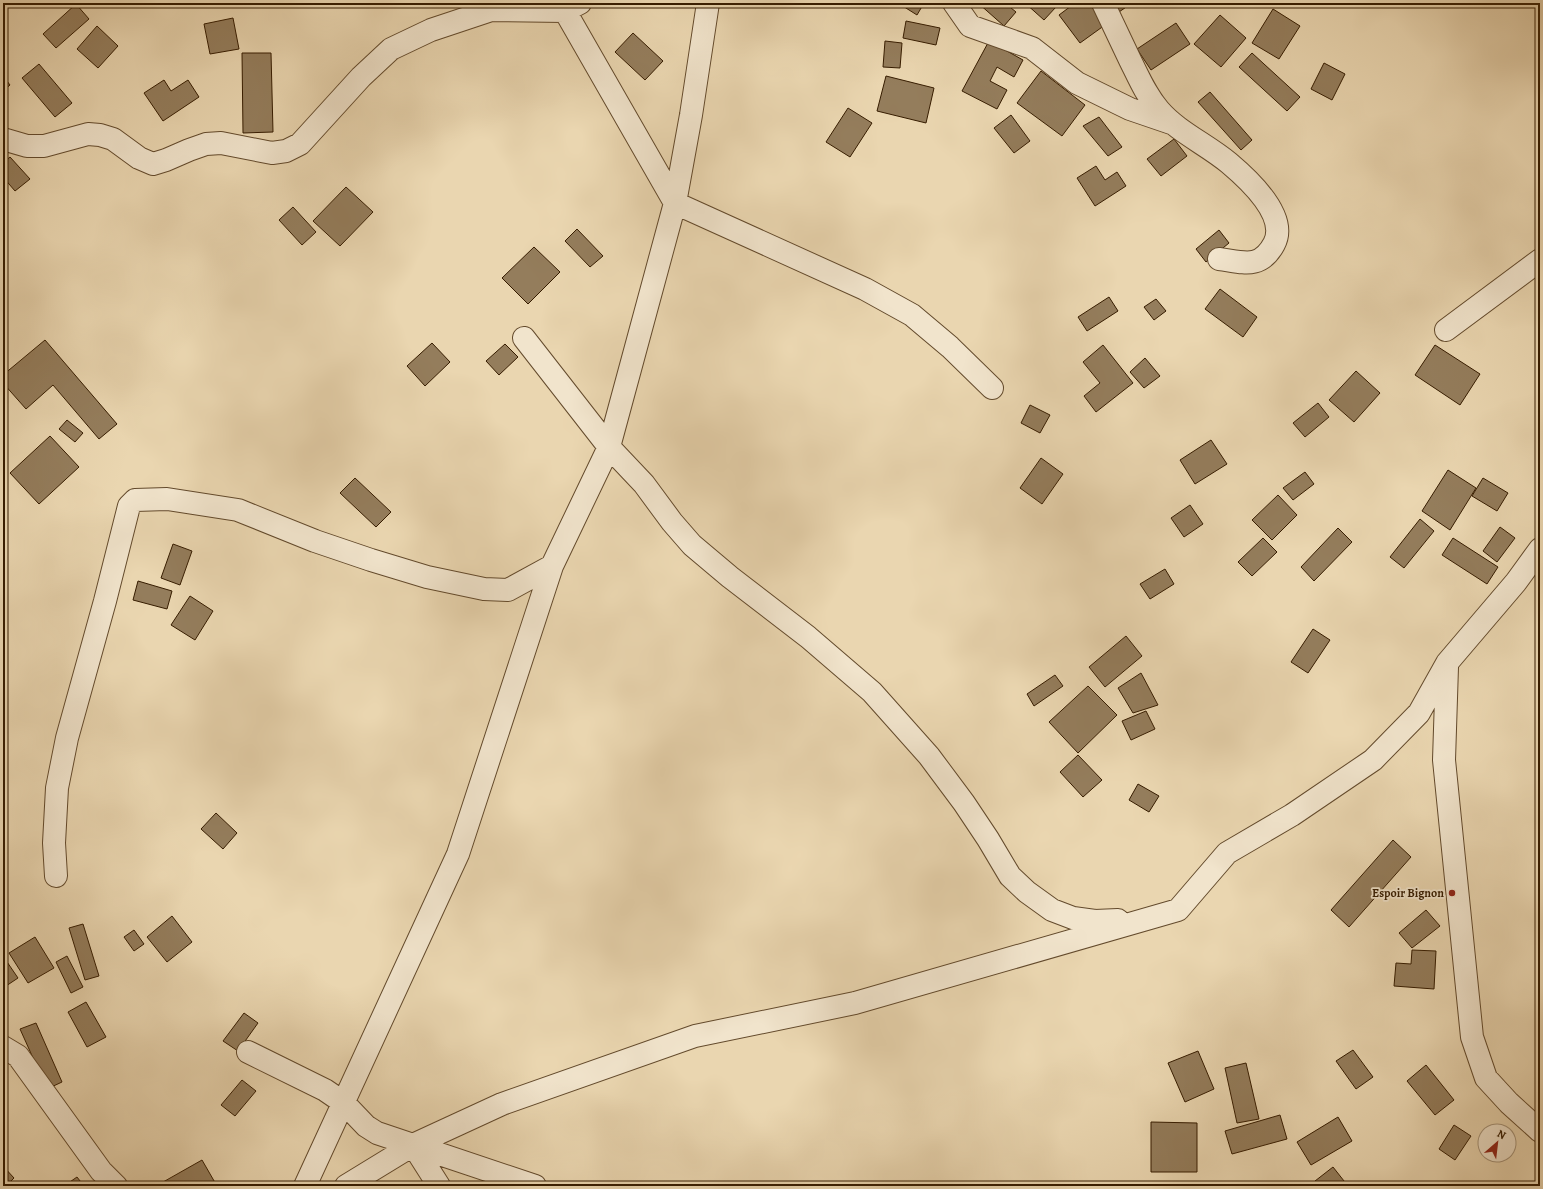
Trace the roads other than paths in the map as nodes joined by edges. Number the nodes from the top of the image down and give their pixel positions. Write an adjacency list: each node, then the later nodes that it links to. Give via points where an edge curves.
1 (708, 3): 7 (street)
2 (954, 3): 5 (street, via 970,26 1032,48 1077,83 1130,109)
3 (1103, 3): 5 (street, via 1146,93)
4 (572, 7): 6 (street, via 491,10 430,30 391,49 361,77 300,144 286,151 272,152 221,143 206,144 153,164 139,158 112,139 100,135 88,134 44,146 27,146); 7 (street)
5 (1173, 124): 8 (street, via 1229,163 1261,195 1273,212 1277,238 1270,252 1262,260 1252,263)
6 (3, 139)
7 (675, 203): 12 (street, via 865,289 912,315); 13 (street)
8 (1218, 260)
9 (1540, 260): 10 (street)
10 (1446, 330)
11 (524, 338): 13 (street)
12 (992, 388)
13 (609, 446): 15 (street); 20 (street, via 644,484 692,545 808,637 872,692 928,756 964,803 1010,876 1027,892 1052,910 1073,918 1096,921 1129,920)
14 (1540, 549): 18 (street, via 1516,582)
15 (552, 566): 16 (street); 17 (street)
16 (508, 590): 17 (street); 19 (street, via 484,589 427,577 329,546 238,510 167,499 135,500 129,506 67,738 57,788 54,844)
17 (540, 603): 23 (street, via 458,854)
18 (1447, 663): 20 (street, via 1418,713 1373,760 1292,815 1227,853); 24 (street, via 1444,760 1472,1037 1486,1078)
19 (56, 876)
20 (1178, 910): 25 (street, via 855,1003 695,1036 502,1104)
21 (3, 1047): 26 (street, via 18,1056 101,1171)
22 (248, 1052): 23 (street, via 325,1090)
23 (344, 1103): 25 (street, via 366,1126 377,1133); 27 (street)
24 (1540, 1131)
25 (413, 1145): 28 (street); 29 (street); 30 (street)
26 (116, 1186)
27 (305, 1186)
28 (346, 1186)
29 (439, 1186)
30 (535, 1186)

